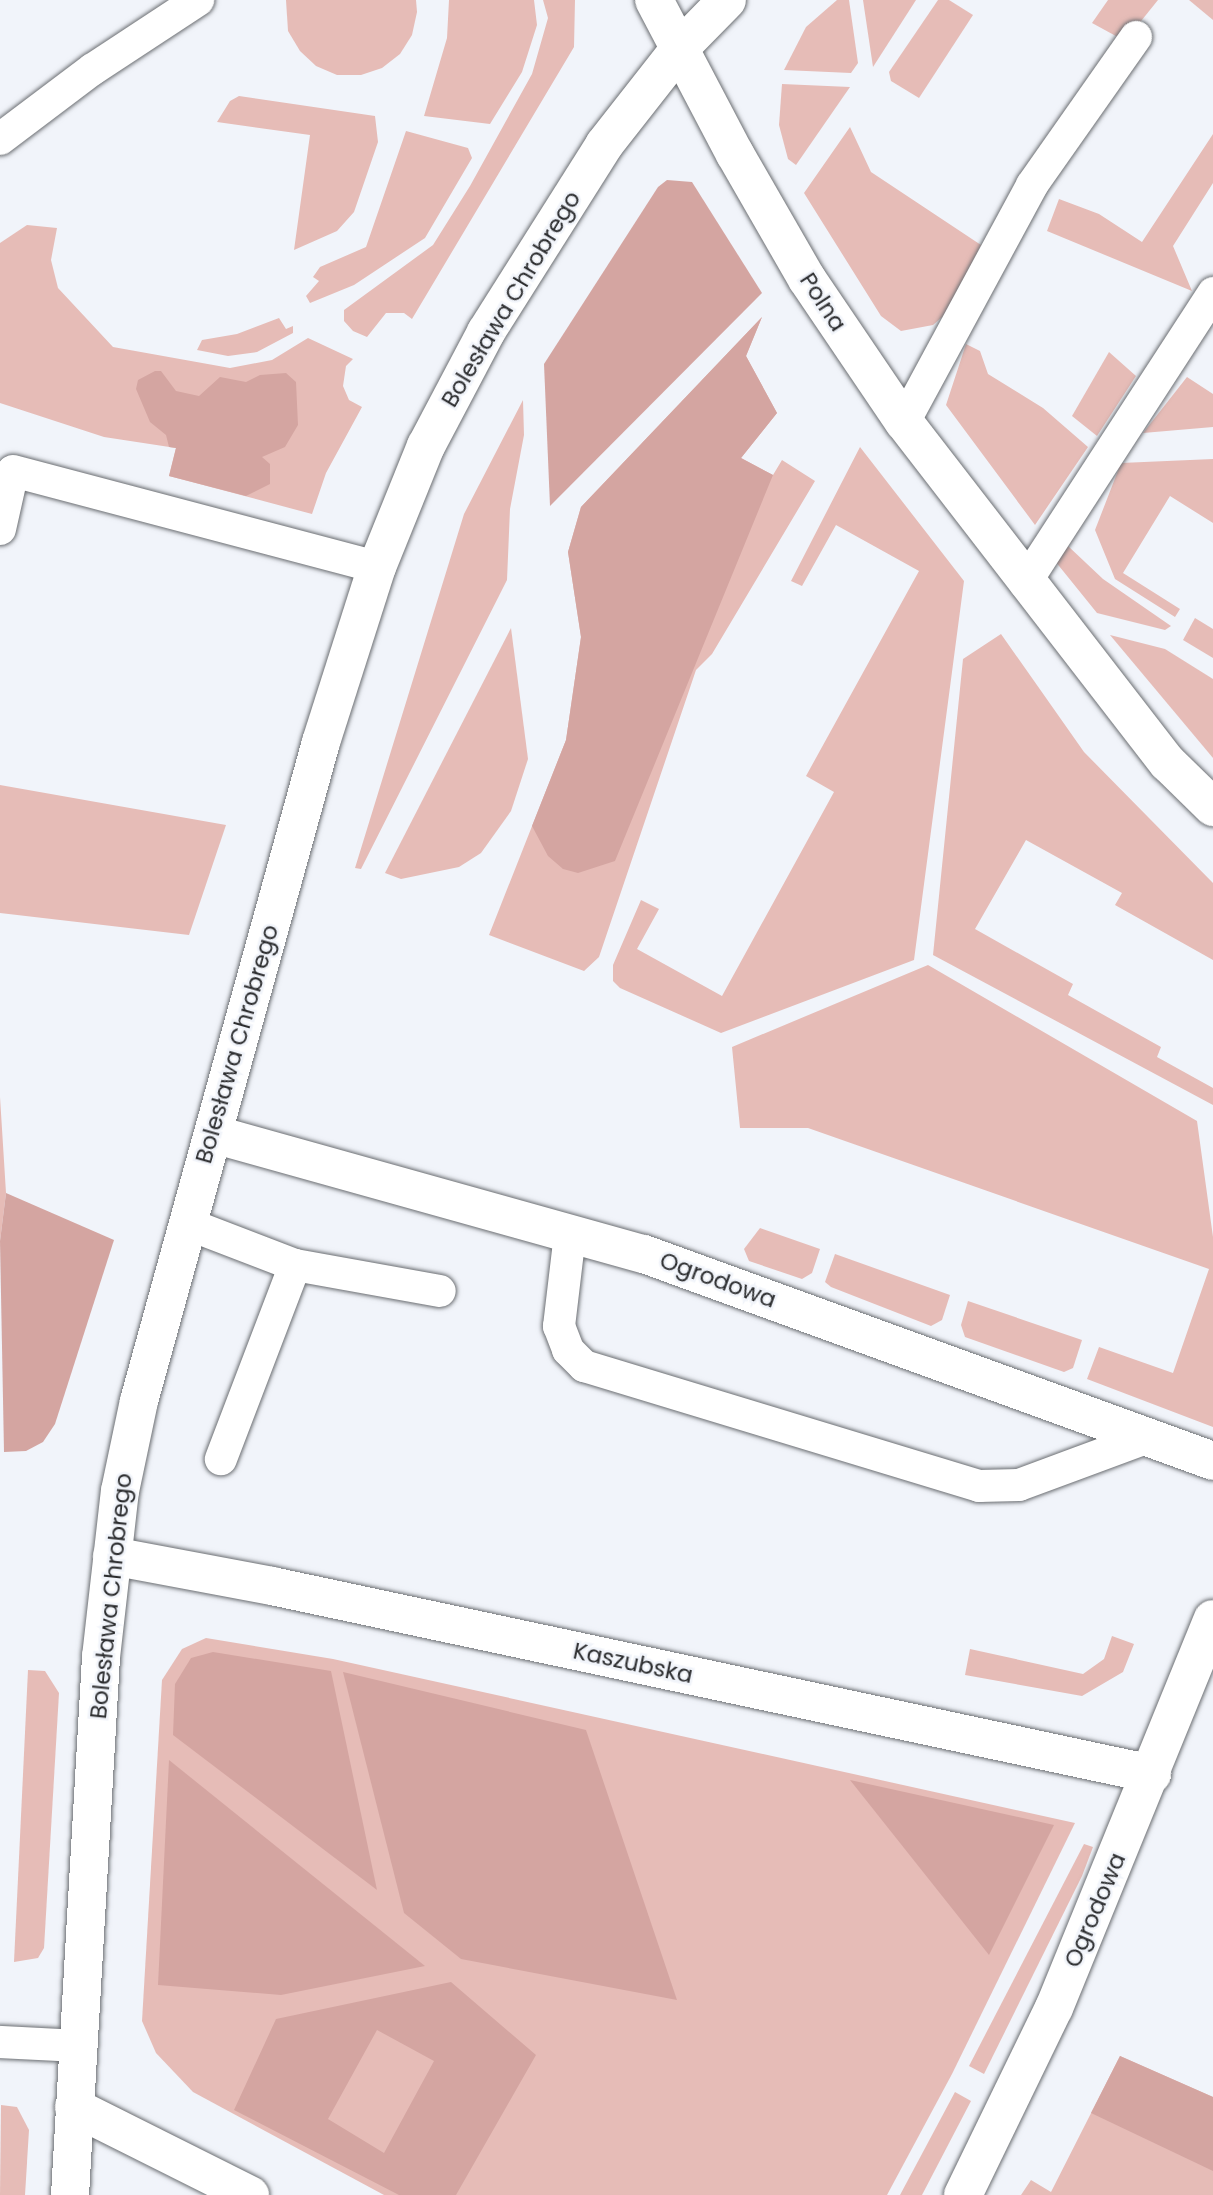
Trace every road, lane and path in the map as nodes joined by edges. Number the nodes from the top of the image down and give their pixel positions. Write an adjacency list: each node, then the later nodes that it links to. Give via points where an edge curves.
1 (198, 0): 6 (lane, via 93,69)
2 (654, 0): 5 (street, Polna)
3 (726, 0): 5 (street, Bolesława Chrobrego)
4 (1136, 37): 8 (lane, via 1032,185)
5 (680, 48): 8 (street, Polna, via 807,279); 10 (street, Bolesława Chrobrego, via 604,145 486,332 426,446)
6 (0, 139)
7 (1213, 293): 11 (lane)
8 (904, 422): 11 (street, Polna)
9 (0, 529): 10 (lane, via 13,471)
10 (377, 567): 13 (street, Bolesława Chrobrego, via 321,742)
11 (1025, 583): 12 (street, Polna, via 1168,763)
12 (1213, 807)
13 (212, 1134): 14 (street, Bolesława Chrobrego); 15 (street, Ogrodowa)
14 (188, 1224): 16 (lane); 21 (street, Bolesława Chrobrego, via 134,1423)
15 (570, 1234): 18 (street, Ogrodowa, via 645,1254); 18 (lane, via 559,1326 568,1350 584,1366 979,1486 1019,1485)
16 (295, 1265): 17 (lane); 19 (lane)
17 (440, 1291)
18 (1149, 1437): 20 (street, Ogrodowa)
19 (221, 1459)
20 (1213, 1461)
21 (112, 1556): 23 (street, Kaszubska); 25 (street, Bolesława Chrobrego, via 101,1657)
22 (1213, 1619): 23 (street, Ogrodowa)
23 (1152, 1774): 29 (street, Ogrodowa, via 1054,2008)
24 (0, 2042): 25 (lane)
25 (78, 2046): 26 (street, Bolesława Chrobrego)
26 (74, 2107): 27 (street, Bolesława Chrobrego); 28 (street)
27 (70, 2195)
28 (250, 2195)
29 (963, 2195)

